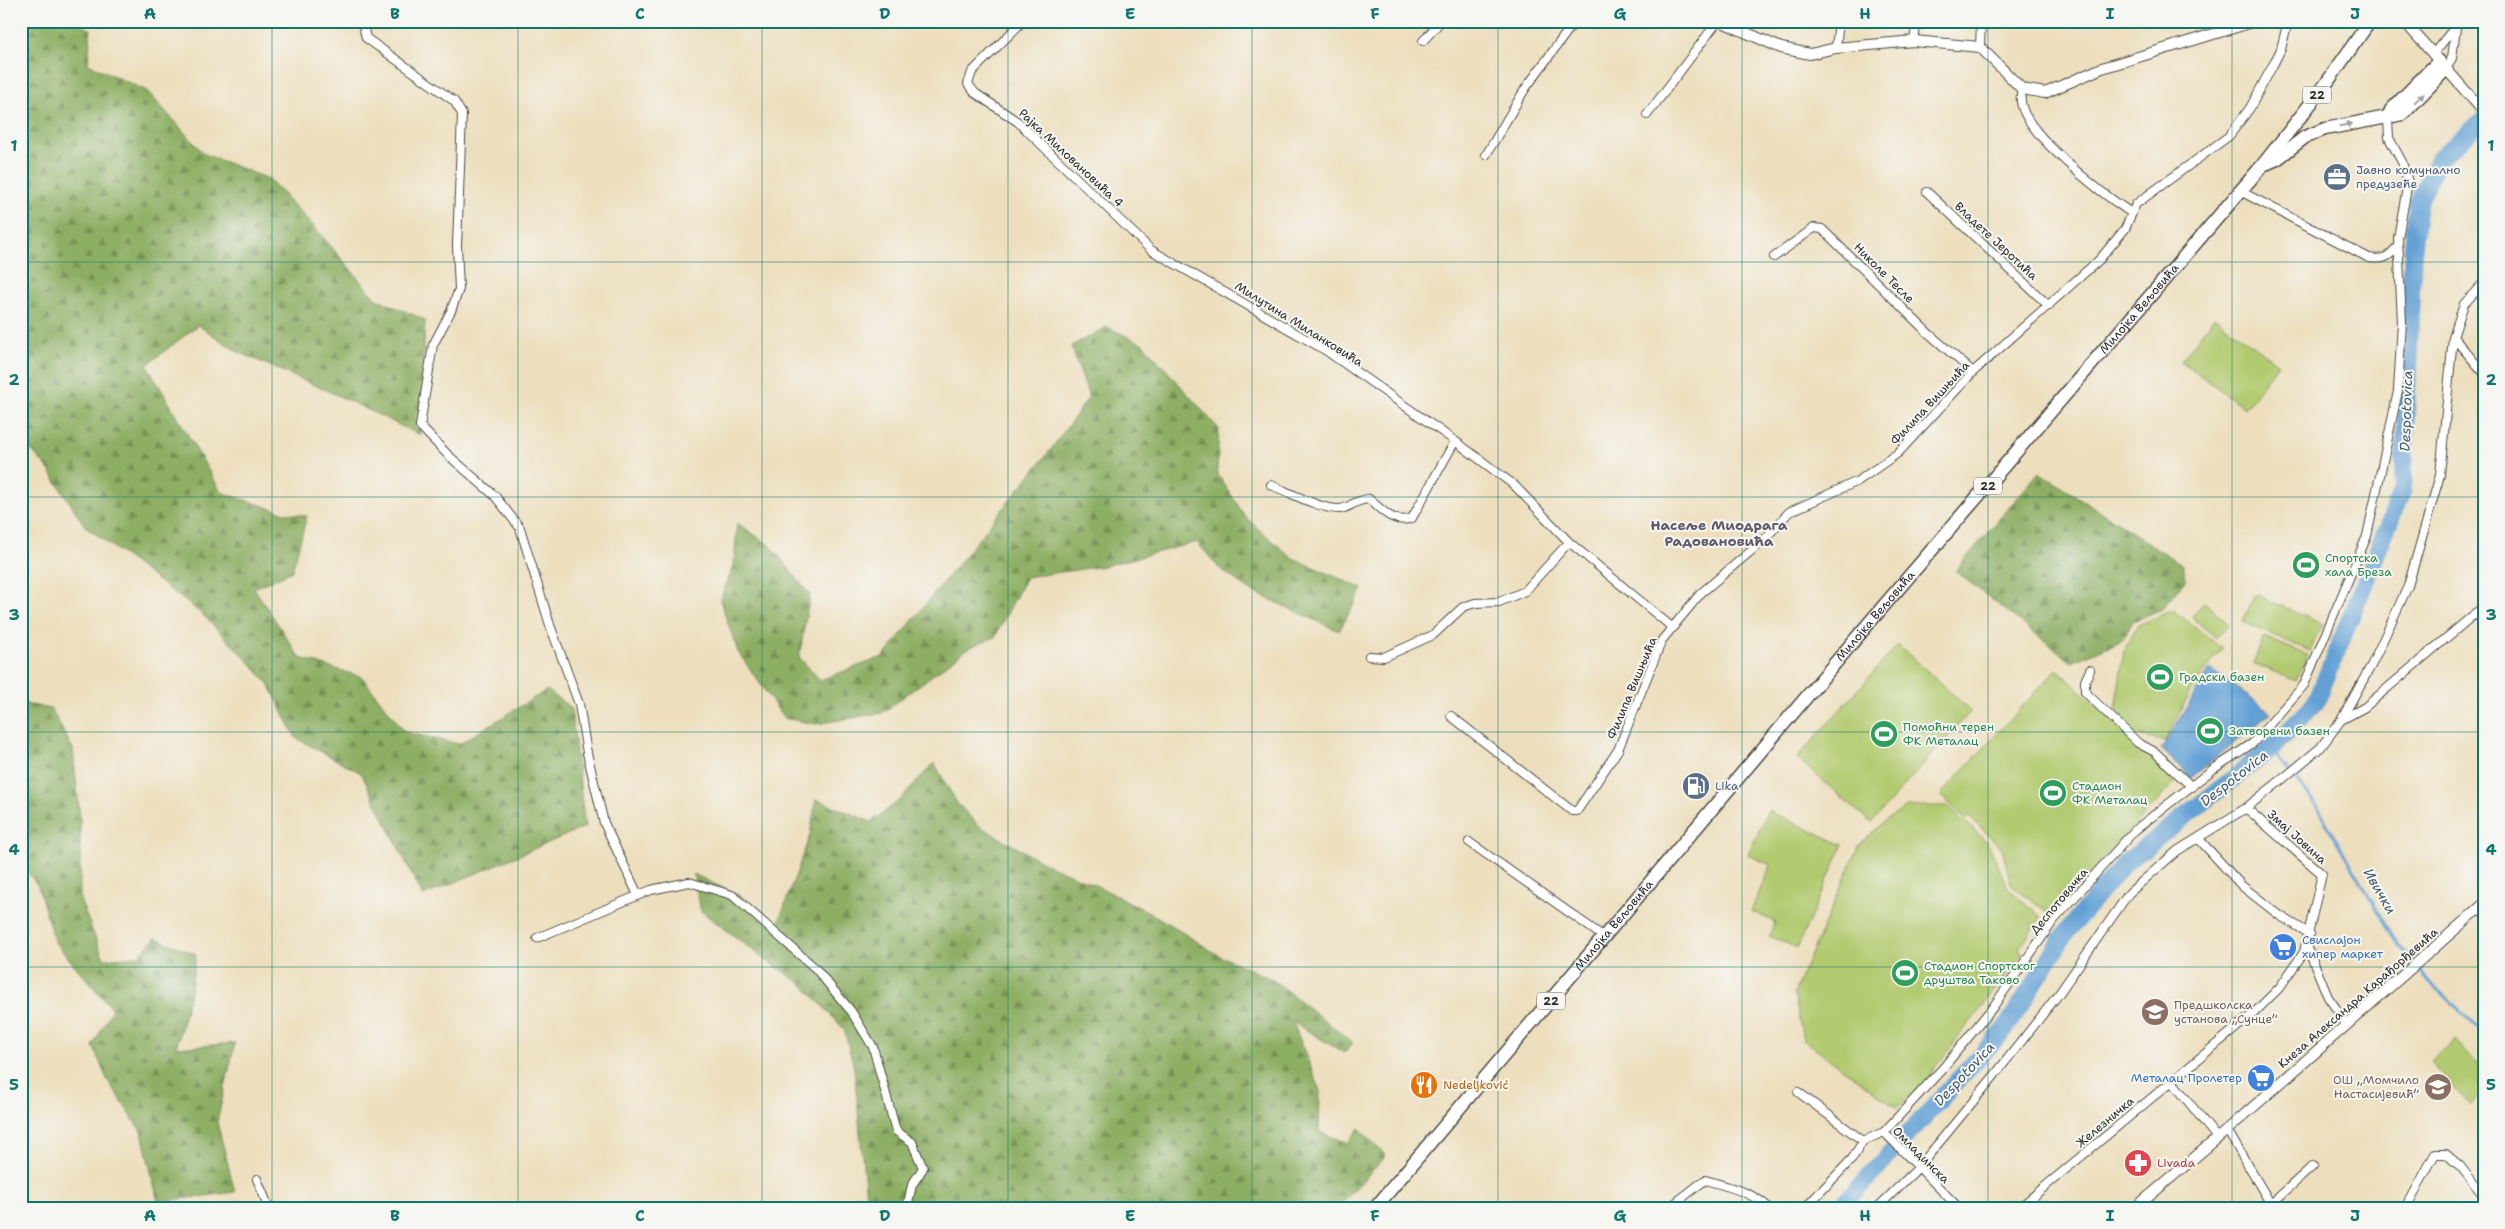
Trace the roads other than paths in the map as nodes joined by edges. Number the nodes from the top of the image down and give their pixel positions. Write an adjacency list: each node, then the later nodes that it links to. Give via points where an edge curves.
1 (362, 21): 51 (street, via 366,38 448,97 462,114 457,246 459,289 433,345 420,426 448,456 495,496 520,528 550,625 580,704 587,753 604,823)
2 (1023, 21): 29 (street, Рајка Миловановића 4, via 972,72 968,84 1018,122)
3 (1441, 21): 14 (street)
4 (1575, 21): 23 (street, via 1526,89)
5 (1719, 21): 17 (street, via 1796,52 1810,54); 21 (street)
6 (1839, 21): 17 (street)
7 (1917, 21): 15 (street)
8 (1981, 21): 16 (street)
9 (2256, 21): 19 (street, via 2102,68 2052,91)
10 (2288, 21): 27 (street, Филипа Вишњића, via 2273,66 2235,129 2220,144 2136,204)
11 (2370, 21): 24 (main road, Милојка Вељовића / 22, via 2326,84)
12 (2404, 21): 18 (street)
13 (2457, 23): 18 (street); 18 (street, via 2452,58)
14 (1423, 41)
15 (1914, 41): 16 (street, via 1964,43); 17 (street)
16 (1980, 47): 19 (street)
17 (1836, 48)
18 (2439, 61): 20 (street); 22 (main road, via 2403,114)
19 (2022, 90): 27 (street, via 2020,102 2024,112 2049,145 2106,196)
20 (2482, 110)
21 (1647, 115)
22 (2388, 118): 24 (main road, one-way to 22, via 2320,131); 28 (street, Деспотовачка, via 2389,138 2408,182 2399,222)
23 (1486, 155)
24 (2261, 166): 25 (main road, Милојка Вељовића / 22)
25 (2240, 191): 28 (street, via 2368,258 2381,260); 54 (main road, Милојка Вељовића / 22)
26 (1927, 192): 32 (street, Владете Јеротића)
27 (2130, 212): 32 (street, Филипа Вишњића, via 2125,229 2116,241)
28 (2398, 247): 47 (street, Деспотовачка, via 2402,322 2399,375 2367,536 2304,685 2253,743)
29 (1151, 250): 36 (street, Милутина Миланковића, via 1325,350)
30 (1774, 257): 34 (street, Николе Тесле, via 1814,228 1822,229 1927,332)
31 (2484, 282): 33 (street, via 2464,304)
32 (2049, 306): 34 (street, Филипа Вишњића)
33 (2453, 337): 35 (street); 46 (street, via 2440,474 2426,527 2408,586)
34 (1973, 372): 42 (street, Филипа Вишњића, via 1898,453 1858,481 1789,512 1763,540 1701,593)
35 (2484, 373)
36 (1455, 441): 37 (street, via 1412,518 1404,521 1394,519 1369,499 1358,500 1342,509 1330,508); 38 (street, Милутина Миланковића, via 1514,485)
37 (1270, 485)
38 (1569, 542): 42 (street, Милутина Миланковића); 43 (street, via 1526,591 1499,602 1463,607 1433,635 1384,657)
39 (2484, 606): 40 (street)
40 (2475, 613): 41 (street); 46 (street, via 2365,707)
41 (2484, 623)
42 (1673, 628): 45 (street, Филипа Вишњића, via 1662,640 1618,750 1577,811 1572,811)
43 (1369, 656)
44 (2090, 670): 47 (street, via 2085,692 2138,743 2155,752)
45 (1451, 716)
46 (2342, 720): 48 (street, via 2320,747)
47 (2192, 787): 61 (street, Деспотовачка, via 2135,830 2066,906 1993,1007)
48 (2246, 808): 49 (street); 53 (street, Змај Јовина, via 2322,874)
49 (2198, 838): 53 (street, via 2242,886); 65 (street, via 2177,851 2130,893 2058,995)
50 (1469, 842): 54 (street)
51 (638, 895): 55 (street); 70 (street, via 689,882 732,895 815,968 851,1010 873,1047 896,1130 912,1142 923,1168 912,1185)
52 (2484, 904): 57 (street, Кнеза Александра Карађорђевића)
53 (2310, 934): 56 (street, Змај Јовина)
54 (1604, 937): 71 (main road, Милојка Вељовића / 22)
55 (537, 938)
56 (2307, 946): 57 (street, via 2328,997); 58 (street, Железничка, via 2280,986 2254,1013)
57 (2347, 1024): 60 (street, Кнеза Александра Карађорђевића)
58 (2172, 1081): 62 (street); 77 (street, Железничка)
59 (1798, 1092): 63 (street)
60 (2227, 1130): 62 (street, Кнеза Александра Карађорђевића); 68 (street)
61 (1886, 1135): 63 (street, Омладинска); 65 (street, Омладинска)
62 (2217, 1138): 78 (street, Кнеза Александра Карађорђевића)
63 (1863, 1140): 74 (street, via 1852,1159)
64 (2313, 1166): 68 (street)
65 (1918, 1168): 75 (street); 76 (street, Омладинска)
66 (257, 1179): 69 (street)
67 (2484, 1196): 79 (street, via 2446,1154 2435,1154)
68 (2272, 1206)
69 (269, 1208)
70 (907, 1208)
71 (1374, 1208)
72 (1669, 1208): 73 (street, via 1705,1180 1732,1187)
73 (1769, 1208)
74 (1805, 1208)
75 (1877, 1208)
76 (1959, 1208)
77 (2019, 1208)
78 (2135, 1208)
79 (2406, 1208)

